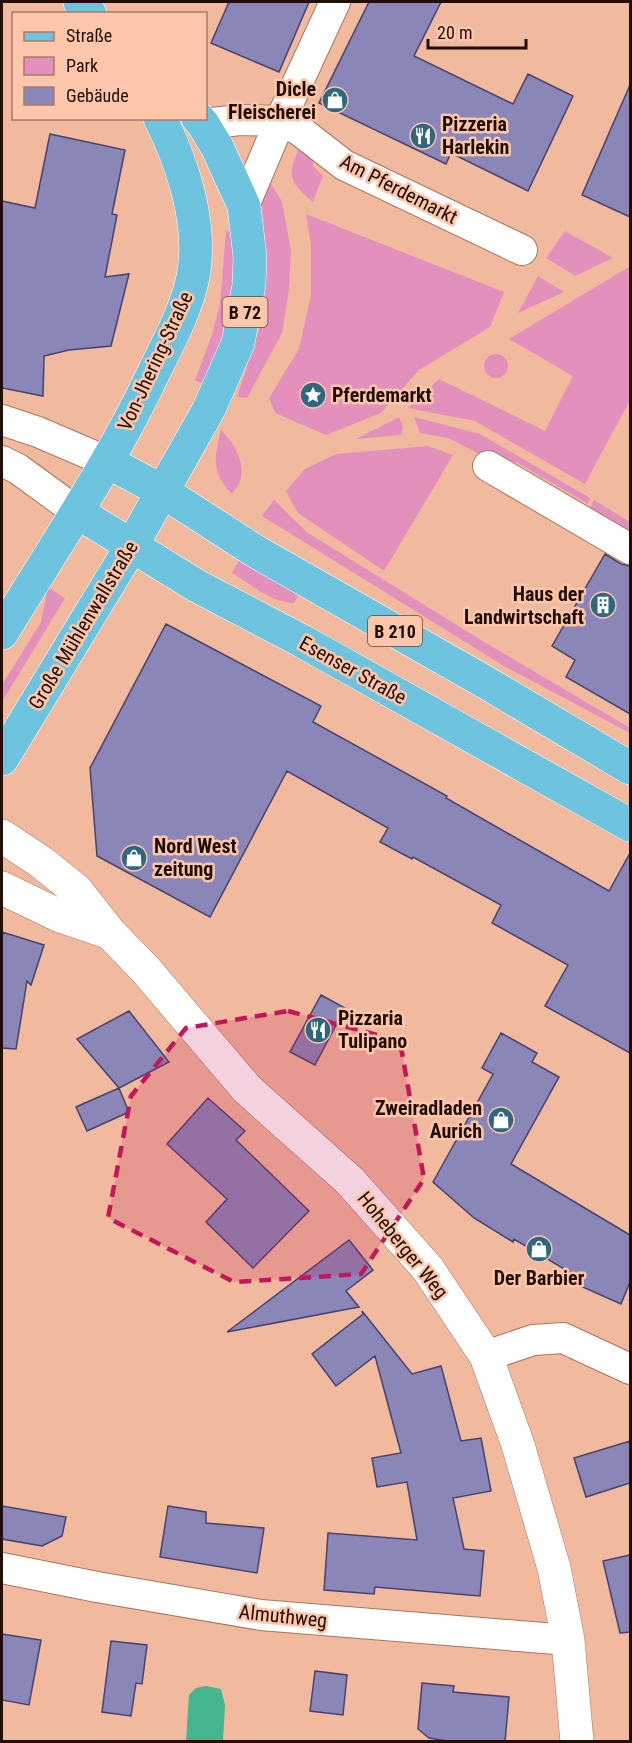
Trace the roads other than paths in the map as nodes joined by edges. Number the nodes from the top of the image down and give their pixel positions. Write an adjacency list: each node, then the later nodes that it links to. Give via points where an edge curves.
1 (335, 2): 4 (street)
2 (161, 120): 9 (main road, Von-Jhering-Straße, via 182,165 191,206 193,275 164,352)
3 (200, 121): 4 (street); 5 (main road, B 72)
4 (280, 121): 5 (street); 6 (street, Am Pferdemarkt, via 299,130 344,165)
5 (244, 206): 11 (main road, B 72, via 249,285 238,343 209,409)
6 (522, 250)
7 (2, 420): 9 (street)
8 (2, 461): 12 (street)
9 (108, 462): 11 (main road, B 210); 12 (main road)
10 (488, 466): 14 (street)
11 (162, 491): 13 (main road, Große Mühlenwallstraße / B 72); 17 (main road, B 210, via 255,551)
12 (77, 512): 13 (main road, Esenser Straße / B 210); 15 (main road)
13 (131, 547): 16 (main road, Große Mühlenwallstraße / B 72); 18 (main road, Esenser Straße / B 210)
14 (630, 549)
15 (2, 633)
16 (2, 759)
17 (630, 768)
18 (630, 825)
19 (2, 836): 21 (street, Hoheberger Weg, via 76,890)
20 (2, 888): 21 (street, Hoheberger Weg, via 60,916)
21 (110, 933): 22 (street, Hoheberger Weg, via 247,1089 350,1181 428,1269)
22 (486, 1356): 23 (street, via 533,1340 563,1338); 25 (street, Hoheberger Weg, via 522,1456 554,1568)
23 (630, 1368)
24 (2, 1568): 25 (street, Almuthweg, via 261,1615)
25 (568, 1640): 26 (street, Hoheberger Weg)
26 (577, 1742)

